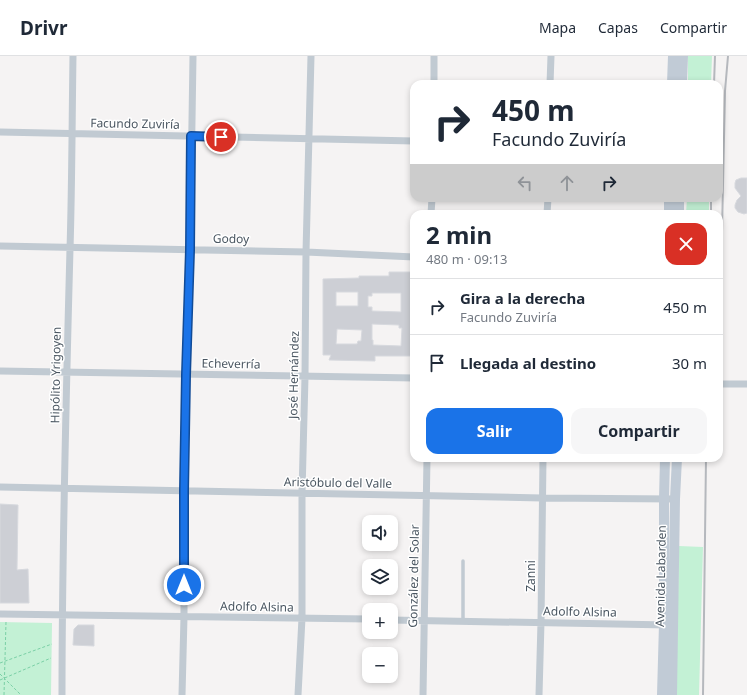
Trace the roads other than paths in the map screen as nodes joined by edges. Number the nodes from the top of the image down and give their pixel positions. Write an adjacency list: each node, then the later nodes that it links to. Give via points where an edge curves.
1 (73, 56): 13 (street, Hipólito Yrigoyen)
2 (193, 56): 14 (street)
3 (311, 56): 15 (street, José Hernández)
4 (434, 56): 8 (street)
5 (551, 56): 9 (street)
6 (673, 56): 10 (main road)
7 (684, 56): 11 (main road)
8 (434, 80)
9 (550, 80)
10 (672, 80)
11 (682, 80)
12 (0, 132): 13 (street, Facundo Zuviría)
13 (71, 133): 14 (street, Facundo Zuviría); 18 (street, Hipólito Yrigoyen)
14 (191, 136): 15 (street, Facundo Zuviría); 19 (street)
15 (309, 138): 16 (street, Facundo Zuviría); 20 (street, José Hernández)
16 (410, 141)
17 (0, 246): 18 (street, Godoy)
18 (70, 247): 19 (street, Godoy); 23 (street, Hipólito Yrigoyen)
19 (190, 250): 20 (street, Godoy); 24 (street)
20 (306, 252): 21 (street, Godoy); 25 (street, José Hernández)
21 (410, 257)
22 (0, 371): 23 (street, Echeverría)
23 (66, 372): 24 (street, Echeverría); 34 (street, Hipólito Yrigoyen)
24 (186, 375): 25 (street, Echeverría); 35 (street)
25 (305, 377): 26 (street, Echeverría); 36 (street, José Hernández)
26 (410, 378)
27 (723, 384): 28 (street)
28 (747, 384)
29 (427, 462): 37 (street, González del Solar)
30 (543, 462): 38 (street, Zanni)
31 (666, 462): 39 (main road, Avenida Labarden)
32 (677, 462): 40 (main road, Avenida Labarden)
33 (0, 487): 34 (street, Aristóbulo del Valle)
34 (64, 488): 35 (street, Aristóbulo del Valle); 43 (street, Hipólito Yrigoyen)
35 (184, 491): 36 (street, Aristóbulo del Valle); 44 (street)
36 (302, 493): 37 (street, Aristóbulo del Valle); 45 (street, José Hernández)
37 (426, 495): 38 (street, Aristóbulo del Valle); 48 (street, González del Solar)
38 (542, 498): 39 (street, Aristóbulo del Valle); 50 (street, Zanni)
39 (664, 499): 40 (street, Aristóbulo del Valle); 51 (main road, Avenida Labarden)
40 (675, 499): 51 (main road, Avenida Labarden)
41 (463, 561): 49 (lane)
42 (0, 614): 43 (street, Adolfo Alsina)
43 (62, 615): 44 (street, Adolfo Alsina); 52 (street, Hipólito Yrigoyen)
44 (184, 617): 45 (street, Adolfo Alsina); 53 (street)
45 (302, 618): 46 (street, Adolfo Alsina); 54 (street, José Hernández)
46 (362, 619)
47 (398, 620): 48 (street, Adolfo Alsina)
48 (424, 620): 49 (street, Adolfo Alsina); 55 (street, González del Solar)
49 (463, 621): 50 (street, Adolfo Alsina)
50 (541, 622): 51 (street, Adolfo Alsina); 56 (street, Zanni)
51 (669, 625): 57 (main road, Avenida Labarden); 58 (main road, Avenida Labarden)
52 (62, 695)
53 (182, 695)
54 (298, 695)
55 (423, 695)
56 (539, 695)
57 (662, 695)
58 (672, 695)

